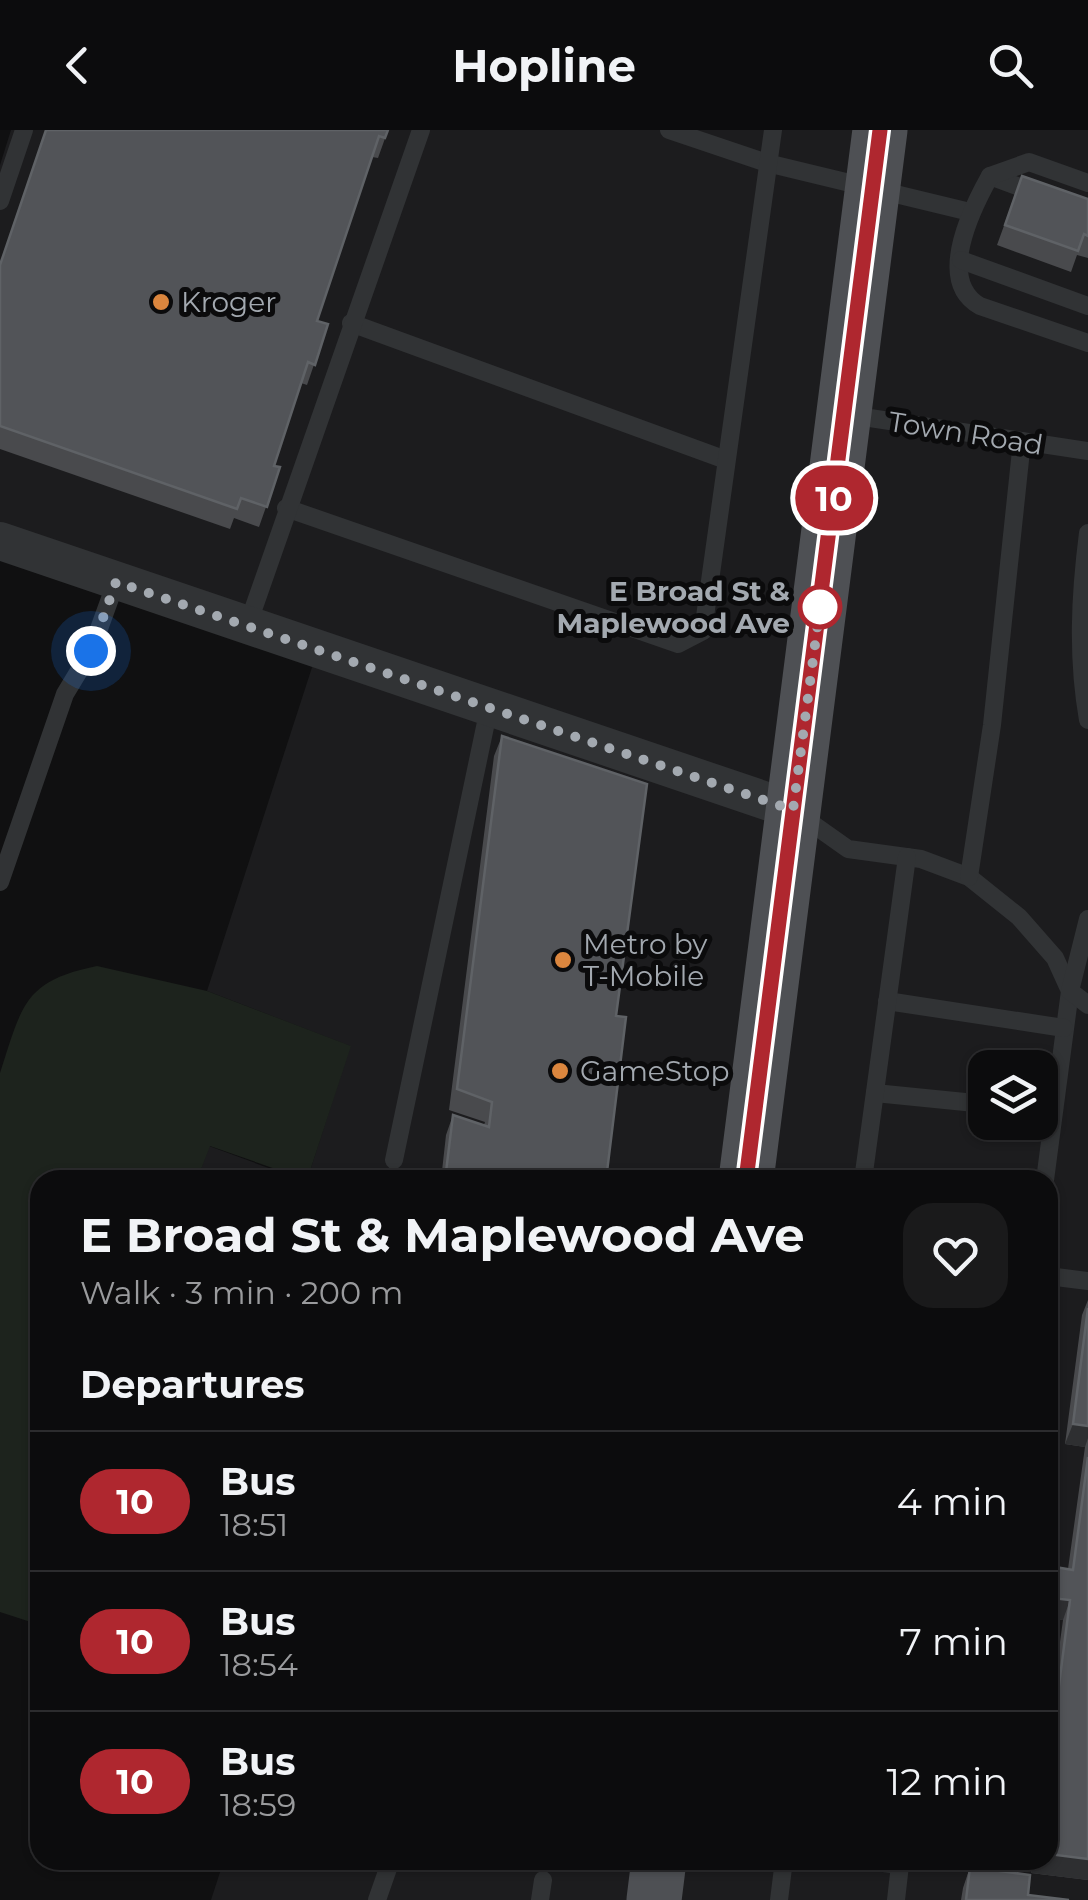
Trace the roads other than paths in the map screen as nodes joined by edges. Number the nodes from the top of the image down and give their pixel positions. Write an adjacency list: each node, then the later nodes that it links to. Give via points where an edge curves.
1 (24, 130): 10 (lane)
2 (421, 130): 15 (lane)
3 (669, 130): 6 (lane)
4 (773, 130): 6 (lane)
5 (880, 130): 9 (main road)
6 (767, 163): 9 (lane); 20 (lane)
7 (990, 176): 8 (lane, via 1029,162); 11 (lane); 12 (lane)
8 (1088, 183)
9 (872, 186): 12 (lane); 17 (main road)
10 (0, 200)
11 (1055, 200)
12 (970, 212): 13 (lane)
13 (960, 260): 14 (lane); 16 (lane, via 959,286 967,298)
14 (1088, 306)
15 (351, 323): 20 (lane); 21 (lane)
16 (1088, 343)
17 (844, 414): 18 (lane, Town Road); 28 (main road)
18 (1022, 441): 19 (lane, Town Road); 30 (lane)
19 (1088, 451)
20 (726, 460): 21 (lane, via 703,630 678,644)
21 (286, 508): 25 (lane)
22 (1088, 532): 27 (lane, via 1080,595)
23 (0, 541): 24 (street)
24 (116, 582): 25 (street); 31 (lane, via 91,651 65,694)
25 (247, 627): 26 (street)
26 (490, 708): 28 (street); 41 (lane)
27 (1088, 720)
28 (793, 810): 29 (lane, via 848,849); 42 (main road)
29 (907, 858): 30 (lane); 34 (lane)
30 (969, 877): 33 (lane, via 1019,916 1055,958)
31 (0, 882)
32 (1088, 919): 33 (lane)
33 (1070, 991): 35 (lane); 36 (lane)
34 (887, 1001): 36 (lane); 38 (lane)
35 (1088, 1005)
36 (1064, 1028): 37 (lane)
37 (1058, 1055)
38 (875, 1093): 39 (lane); 43 (lane)
39 (968, 1102)
40 (1046, 1140): 44 (lane)
41 (394, 1160)
42 (747, 1170)
43 (864, 1170)
44 (1045, 1170)
45 (1058, 1277): 46 (lane)
46 (1088, 1281)
47 (388, 1870): 52 (lane)
48 (658, 1870): 54 (main road)
49 (783, 1870): 55 (lane)
50 (902, 1870): 56 (lane)
51 (543, 1880): 53 (lane)
52 (377, 1900)
53 (540, 1900)
54 (654, 1900)
55 (779, 1900)
56 (896, 1900)

